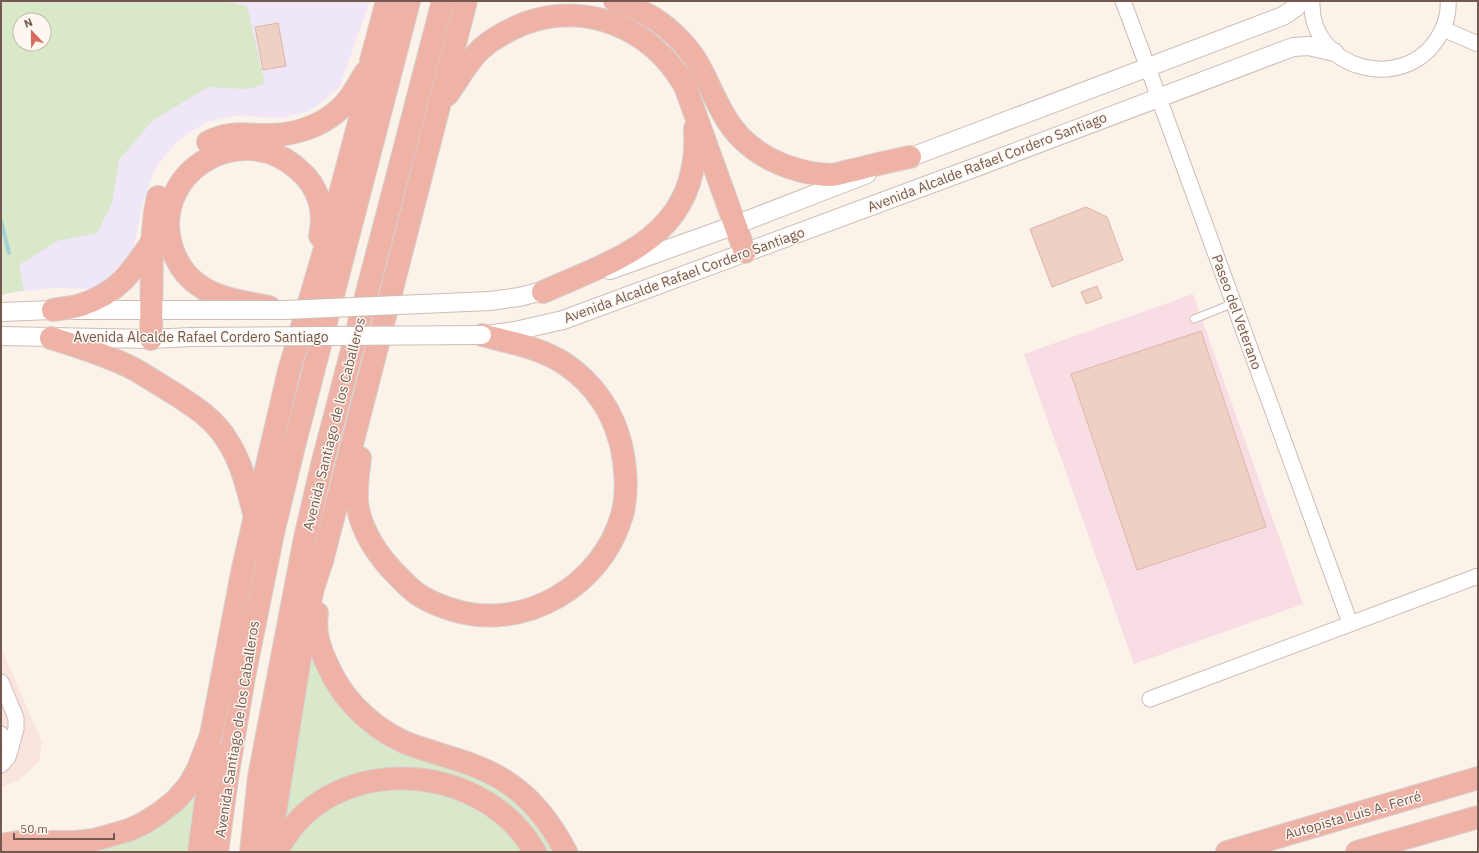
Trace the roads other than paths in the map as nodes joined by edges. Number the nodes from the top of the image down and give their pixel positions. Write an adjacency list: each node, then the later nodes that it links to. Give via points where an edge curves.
1 (387, 1): 13 (highway)
2 (409, 1): 49 (highway, Avenida Santiago de los Caballeros, via 273,533 244,677)
3 (443, 1): 50 (highway, Avenida Santiago de los Caballeros, via 305,538 259,777)
4 (466, 1): 16 (highway)
5 (616, 1): 18 (highway, via 656,19 680,41 700,66 728,121 746,142 763,156 797,170 832,175)
6 (1122, 1): 14 (street, Paseo del Veterano)
7 (1300, 1): 14 (street, Avenida Alcalde Rafael Cordero Santiago, via 1283,16)
8 (1312, 1): 12 (street, via 1318,32)
9 (1448, 1): 10 (street)
10 (1443, 29): 11 (street); 12 (street, via 1428,50 1418,58 1394,68 1381,70 1356,66)
11 (1478, 44)
12 (1334, 52): 15 (street, Avenida Alcalde Rafael Cordero Santiago, via 1309,46 1293,47)
13 (371, 61): 20 (highway, via 350,98 342,108 324,121 291,133 229,134 214,139 190,153 171,172 161,190 155,212); 22 (highway, via 368,89)
14 (1148, 68): 15 (street, Paseo del Veterano); 18 (street, Avenida Alcalde Rafael Cordero Santiago)
15 (1159, 97): 21 (street, Avenida Alcalde Rafael Cordero Santiago); 24 (street, Paseo del Veterano)
16 (439, 108): 17 (highway, via 464,70 481,49 492,41 528,22 568,15 604,20 626,28 644,40 663,56 678,74); 34 (highway)
17 (696, 118): 19 (highway); 23 (highway, via 691,175 686,193 670,220 652,238 636,248)
18 (910, 157): 19 (street, Avenida Alcalde Rafael Cordero Santiago)
19 (735, 225): 21 (highway); 23 (street, Avenida Alcalde Rafael Cordero Santiago)
20 (152, 242): 25 (highway); 26 (highway, via 127,277 106,294 79,306)
21 (745, 252): 30 (street, Avenida Alcalde Rafael Cordero Santiago, via 563,320 515,331)
22 (317, 278): 27 (highway, bridge, via 318,245 323,224 321,206 313,187 303,173 288,161 259,150 237,149 218,153 202,162 181,182 171,202 168,224 172,246 182,270 197,284 222,297); 35 (highway, via 289,372)
23 (543, 292): 27 (street, Avenida Alcalde Rafael Cordero Santiago, bridge, via 490,301)
24 (1234, 302): 29 (lane); 38 (street, Paseo del Veterano)
25 (150, 309): 26 (street, Avenida Alcalde Rafael Cordero Santiago); 27 (street, Avenida Alcalde Rafael Cordero Santiago, bridge); 33 (highway)
26 (53, 310): 28 (street, Avenida Alcalde Rafael Cordero Santiago)
27 (284, 310)
28 (1, 312)
29 (1194, 319)
30 (482, 335): 33 (street, Avenida Alcalde Rafael Cordero Santiago, bridge); 34 (highway, via 529,347 564,363 579,375 603,401 616,427 623,454 626,474 623,513 608,548 585,578 537,608 500,615 464,613 428,601 416,594 389,568 364,529 357,502 360,454 367,428)
31 (1, 336): 32 (street, Avenida Alcalde Rafael Cordero Santiago)
32 (51, 338): 33 (street, Avenida Alcalde Rafael Cordero Santiago); 35 (highway, via 135,370 198,409 211,420 227,439 238,459)
33 (151, 339)
34 (366, 388): 36 (highway)
35 (255, 517): 42 (highway)
36 (322, 561): 51 (highway, via 305,626); 54 (highway, via 316,616 317,637 332,677 348,699 363,715 389,735 473,765 510,784 544,817)
37 (1478, 576): 38 (street)
38 (1350, 623): 40 (street)
39 (1, 682): 43 (street, via 16,718)
40 (1150, 699)
41 (1, 734): 43 (street)
42 (211, 735): 47 (highway, via 198,769 189,784 176,800 144,823 130,830 94,840 18,842); 48 (highway, via 212,756)
43 (11, 747): 44 (street, via 8,757)
44 (1, 765)
45 (1478, 778): 55 (highway, Autopista Luis A. Ferré)
46 (1478, 816): 56 (highway)
47 (1, 845)
48 (199, 852)
49 (217, 852)
50 (251, 852)
51 (269, 852)
52 (277, 852): 53 (highway, via 296,823 329,797 362,784 406,777 448,785 494,806 520,829)
53 (535, 852)
54 (566, 852)
55 (1227, 852)
56 (1357, 852)

